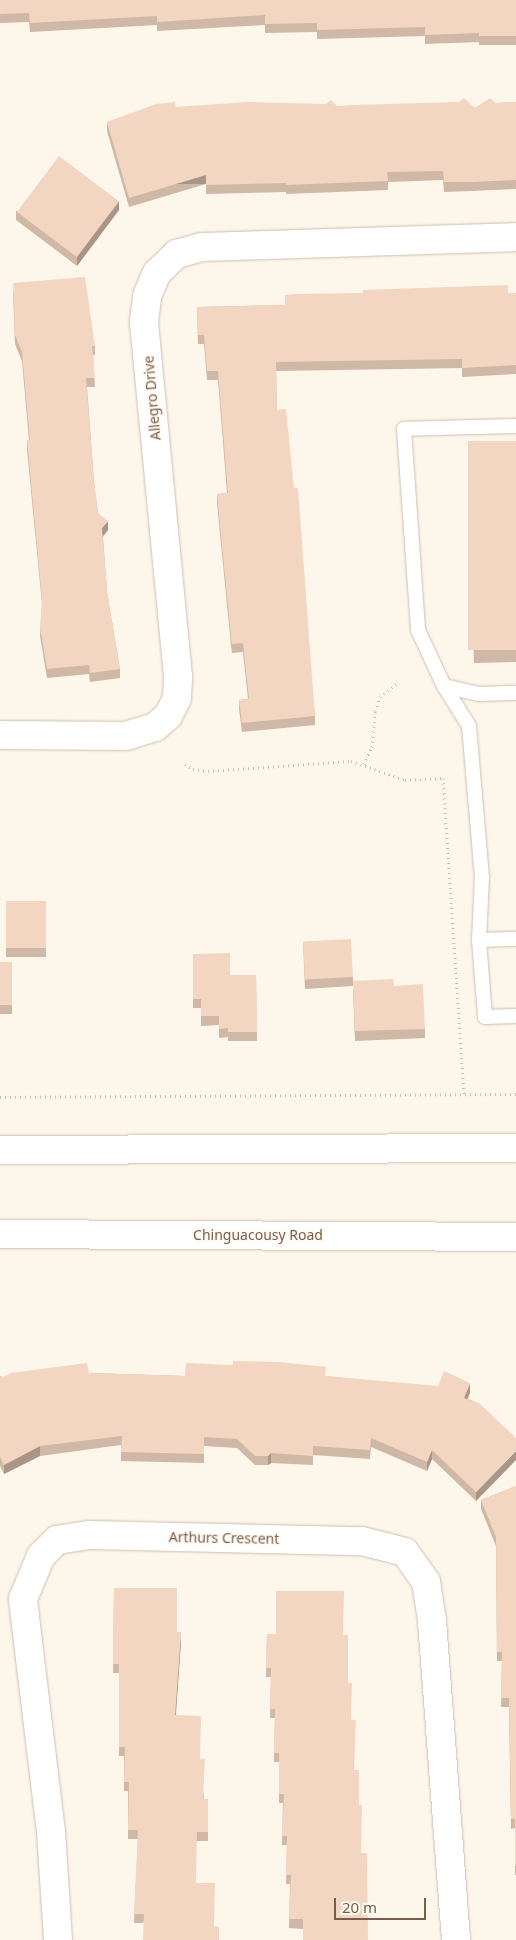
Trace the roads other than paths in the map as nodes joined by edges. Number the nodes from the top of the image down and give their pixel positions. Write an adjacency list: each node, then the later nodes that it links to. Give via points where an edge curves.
1 (516, 237): 5 (street, Allegro Drive, via 201,247 177,254 157,273 147,296 144,322 178,676 177,698 168,716 155,726 126,736)
2 (516, 426): 3 (lane, via 404,429 418,630)
3 (444, 686): 4 (lane, via 478,694); 7 (lane, via 469,726 482,877)
4 (516, 693)
5 (0, 735)
6 (516, 939): 7 (lane)
7 (480, 940): 8 (lane, via 485,1017)
8 (516, 1016)
9 (516, 1148): 10 (street)
10 (0, 1150)
11 (0, 1234): 12 (street, Chinguacousy Road)
12 (516, 1237)
13 (58, 1940): 14 (street, Arthurs Crescent, via 51,1832 23,1598 41,1556 57,1540 90,1535 362,1540 405,1552 426,1582 432,1621)
14 (456, 1940)

